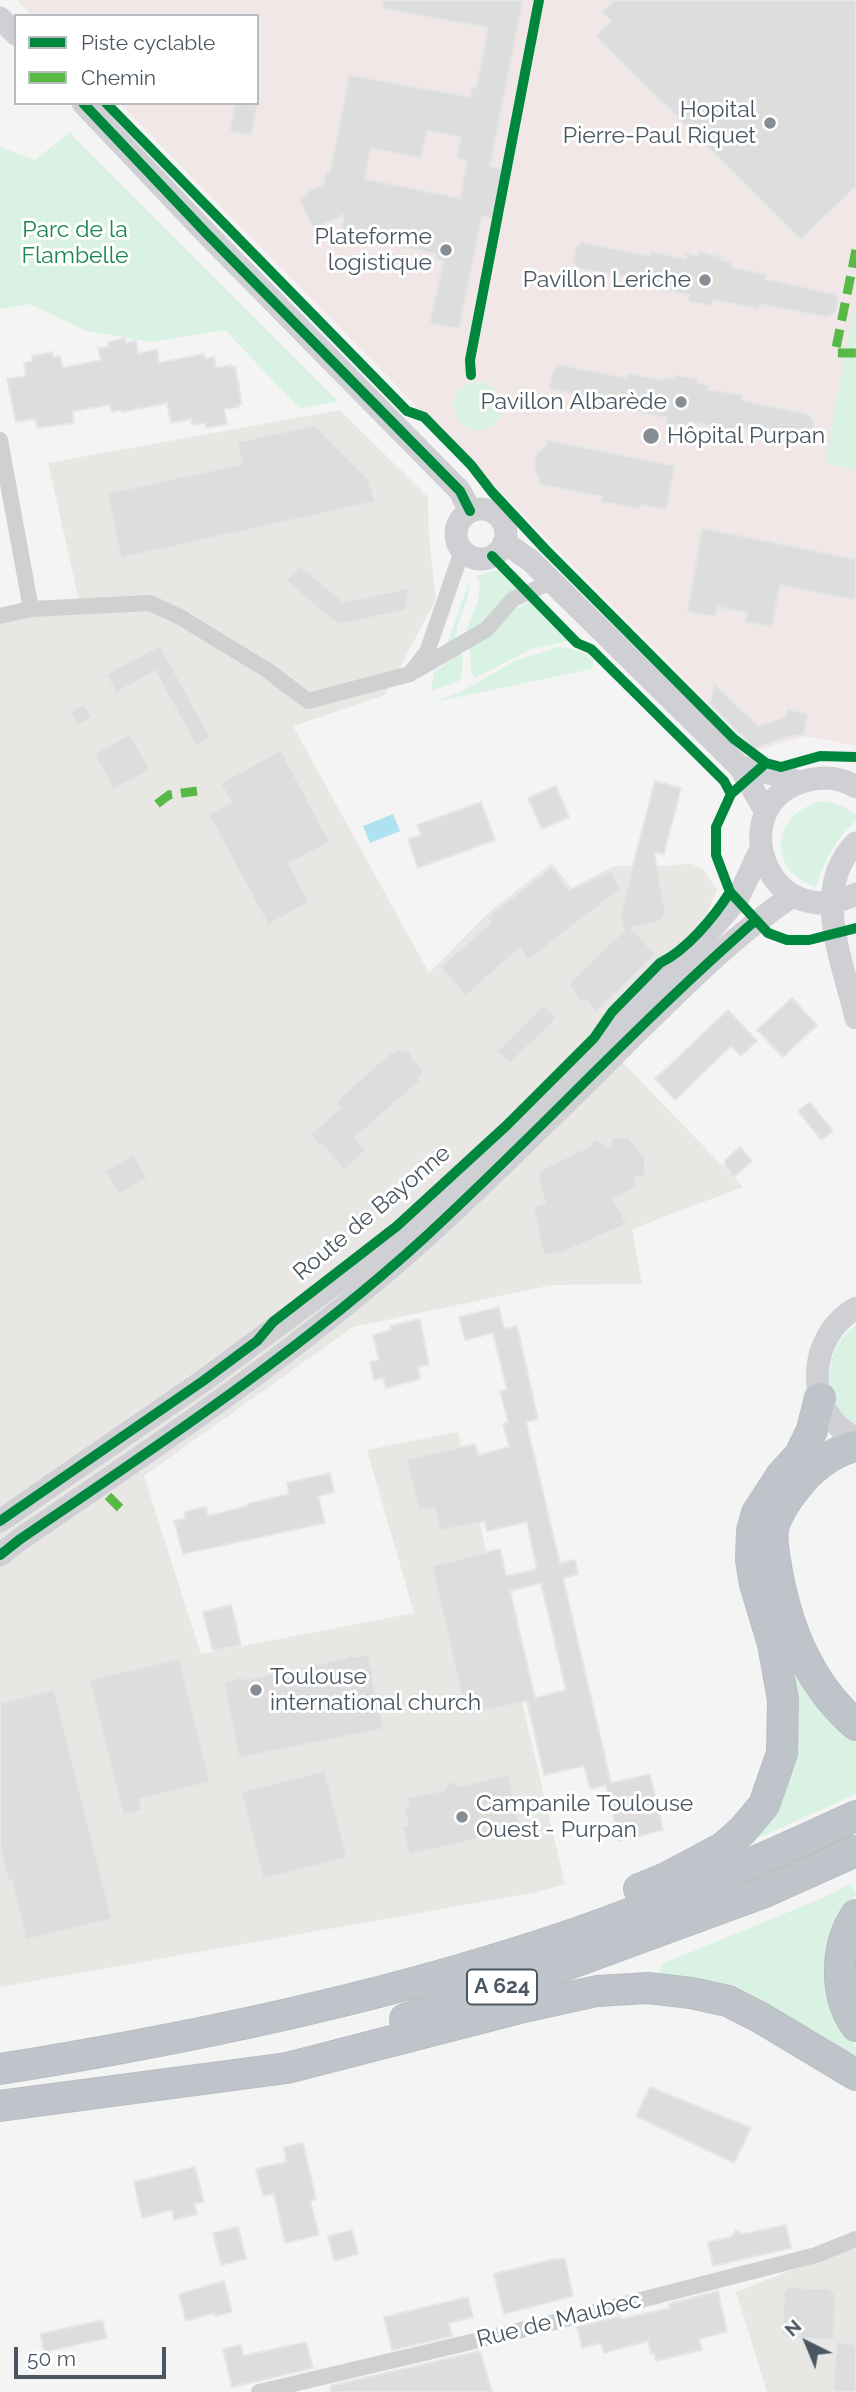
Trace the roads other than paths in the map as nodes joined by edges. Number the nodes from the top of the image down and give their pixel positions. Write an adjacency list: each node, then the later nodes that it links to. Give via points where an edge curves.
1 (0, 18): 2 (street)
2 (14, 32)
3 (85, 105): 5 (street, via 460,491)
4 (0, 440): 9 (street)
5 (470, 511): 6 (street, via 485,509 498,515 505,528); 7 (street, via 457,524)
6 (504, 542): 7 (street, via 492,556 482,559); 8 (street)
7 (462, 551): 11 (street, via 426,652)
8 (551, 582): 11 (street, via 513,599 486,629); 12 (street)
9 (31, 609): 10 (street); 11 (street, via 150,603 267,670 308,701)
10 (0, 616)
11 (410, 674)
12 (740, 767): 13 (street); 15 (street)
13 (799, 782): 14 (street, via 833,778); 15 (street, via 780,794)
14 (856, 787)
15 (766, 813): 17 (street, Route de Bayonne)
16 (856, 842): 20 (street, via 835,876)
17 (760, 851): 19 (street, via 766,869); 26 (street, Route de Bayonne, via 737,900 679,967 408,1225 203,1381)
18 (856, 894): 20 (street)
19 (792, 896): 20 (street); 27 (street, Route de Bayonne, via 756,920 691,978 423,1239 357,1296 261,1371)
20 (831, 904): 21 (street)
21 (856, 1018)
22 (856, 1308): 23 (street, via 832,1327 822,1344 817,1364)
23 (820, 1398): 24 (street, via 832,1418); 32 (highway, via 800,1455 757,1513 752,1531 755,1584 783,1700 782,1753 764,1805 724,1847 666,1878 559,1923)
24 (856, 1438)
25 (856, 1447): 28 (highway, via 834,1452 793,1490 773,1528 773,1548 782,1598 803,1658 829,1698)
26 (0, 1521)
27 (0, 1555)
28 (856, 1725)
29 (856, 1816): 32 (highway, A 624, via 720,1878)
30 (856, 1851): 36 (highway, A 624, via 765,1892 408,2018)
31 (856, 1915): 33 (highway, via 849,1925 839,1978)
32 (523, 1951): 34 (highway, A 624, via 350,1999 117,2050)
33 (856, 2026)
34 (0, 2068)
35 (856, 2075): 36 (highway, via 728,2001 648,1988 597,1991 520,2008 287,2068)
36 (137, 2088): 37 (highway, A 624)
37 (0, 2106)
38 (856, 2239): 39 (street, Rue de Maubec, via 816,2255 565,2320)
39 (259, 2392)

